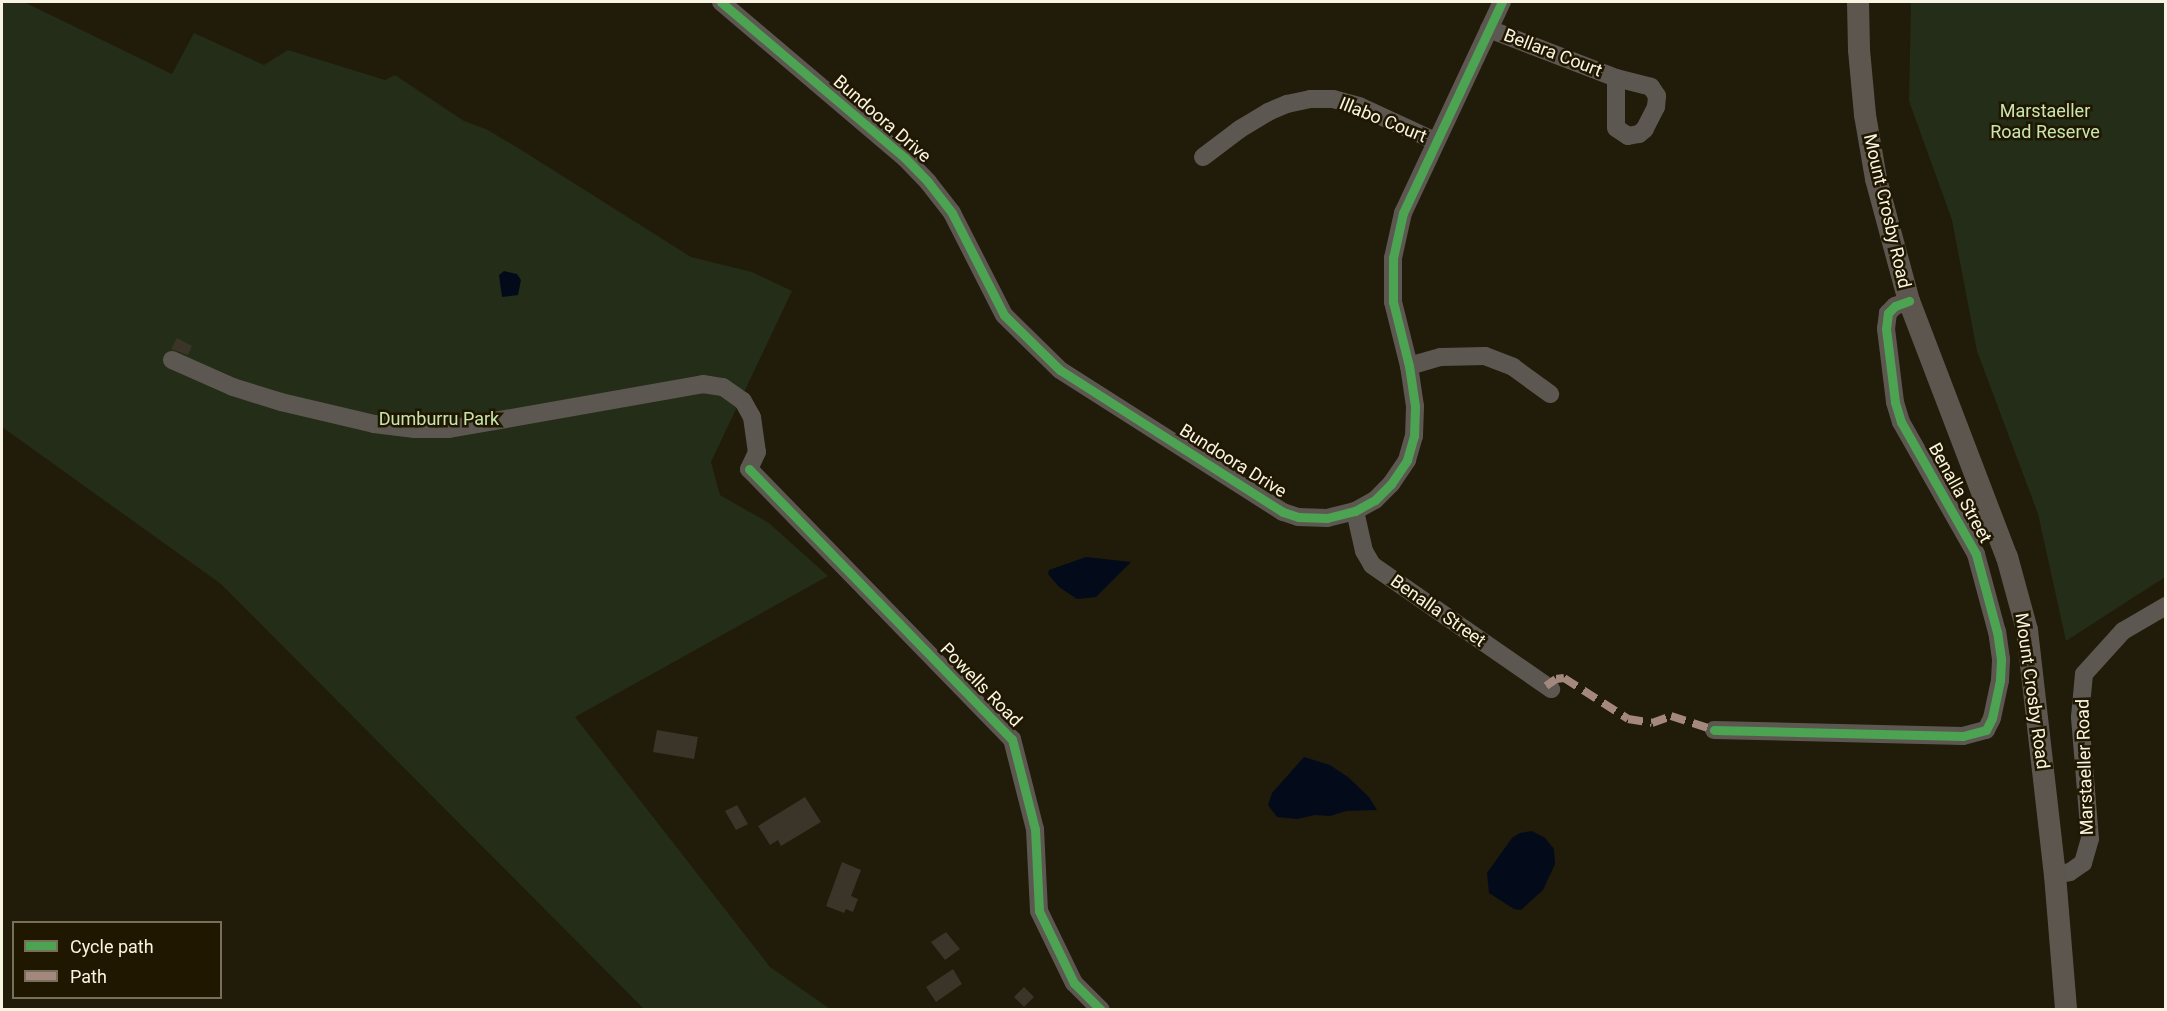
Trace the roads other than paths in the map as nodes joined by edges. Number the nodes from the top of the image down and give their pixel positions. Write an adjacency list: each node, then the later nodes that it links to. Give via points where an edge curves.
1 (721, 2): 12 (street, Bundoora Drive, via 905,158 928,182 952,213 1004,315 1060,370 1282,512 1327,518)
2 (1502, 2): 4 (street, Bundoora Drive)
3 (1858, 2): 8 (main road, Mount Crosby Road, via 1859,50 1874,169)
4 (1490, 29): 5 (street, Bellara Court); 6 (street, Bundoora Drive)
5 (1616, 78)
6 (1436, 141): 7 (street, Illabo Court, via 1359,106 1332,99 1310,99 1268,112); 10 (street, Bundoora Drive, via 1403,213 1394,258 1393,302)
7 (1203, 157)
8 (1909, 302): 15 (street, Benalla Street, via 1888,313 1886,329 1894,402 1901,422 1976,554 2001,659 1992,718 1986,730 1963,736); 16 (main road, Mount Crosby Road, via 2007,556 2027,630)
9 (172, 360): 17 (street, Powells Road, via 233,387 281,402 374,424 415,429 449,429 703,384 723,387 743,401 752,417 757,452 749,469 1012,740 1035,829 1039,910 1074,982)
10 (1409, 366): 11 (street, via 1441,357 1485,356 1513,367); 12 (street, Bundoora Drive, via 1415,406 1414,436 1407,460 1383,492)
11 (1550, 394)
12 (1355, 511): 14 (street, Benalla Street, via 1364,551 1372,565)
13 (2166, 606): 16 (street, Marstaeller Road, via 2123,631 2084,674 2080,717 2090,839 2083,863 2070,872)
14 (1551, 689)
15 (1714, 730)
16 (2055, 875): 18 (main road, Mount Crosby Road)
17 (1101, 1010)
18 (2066, 1010)

